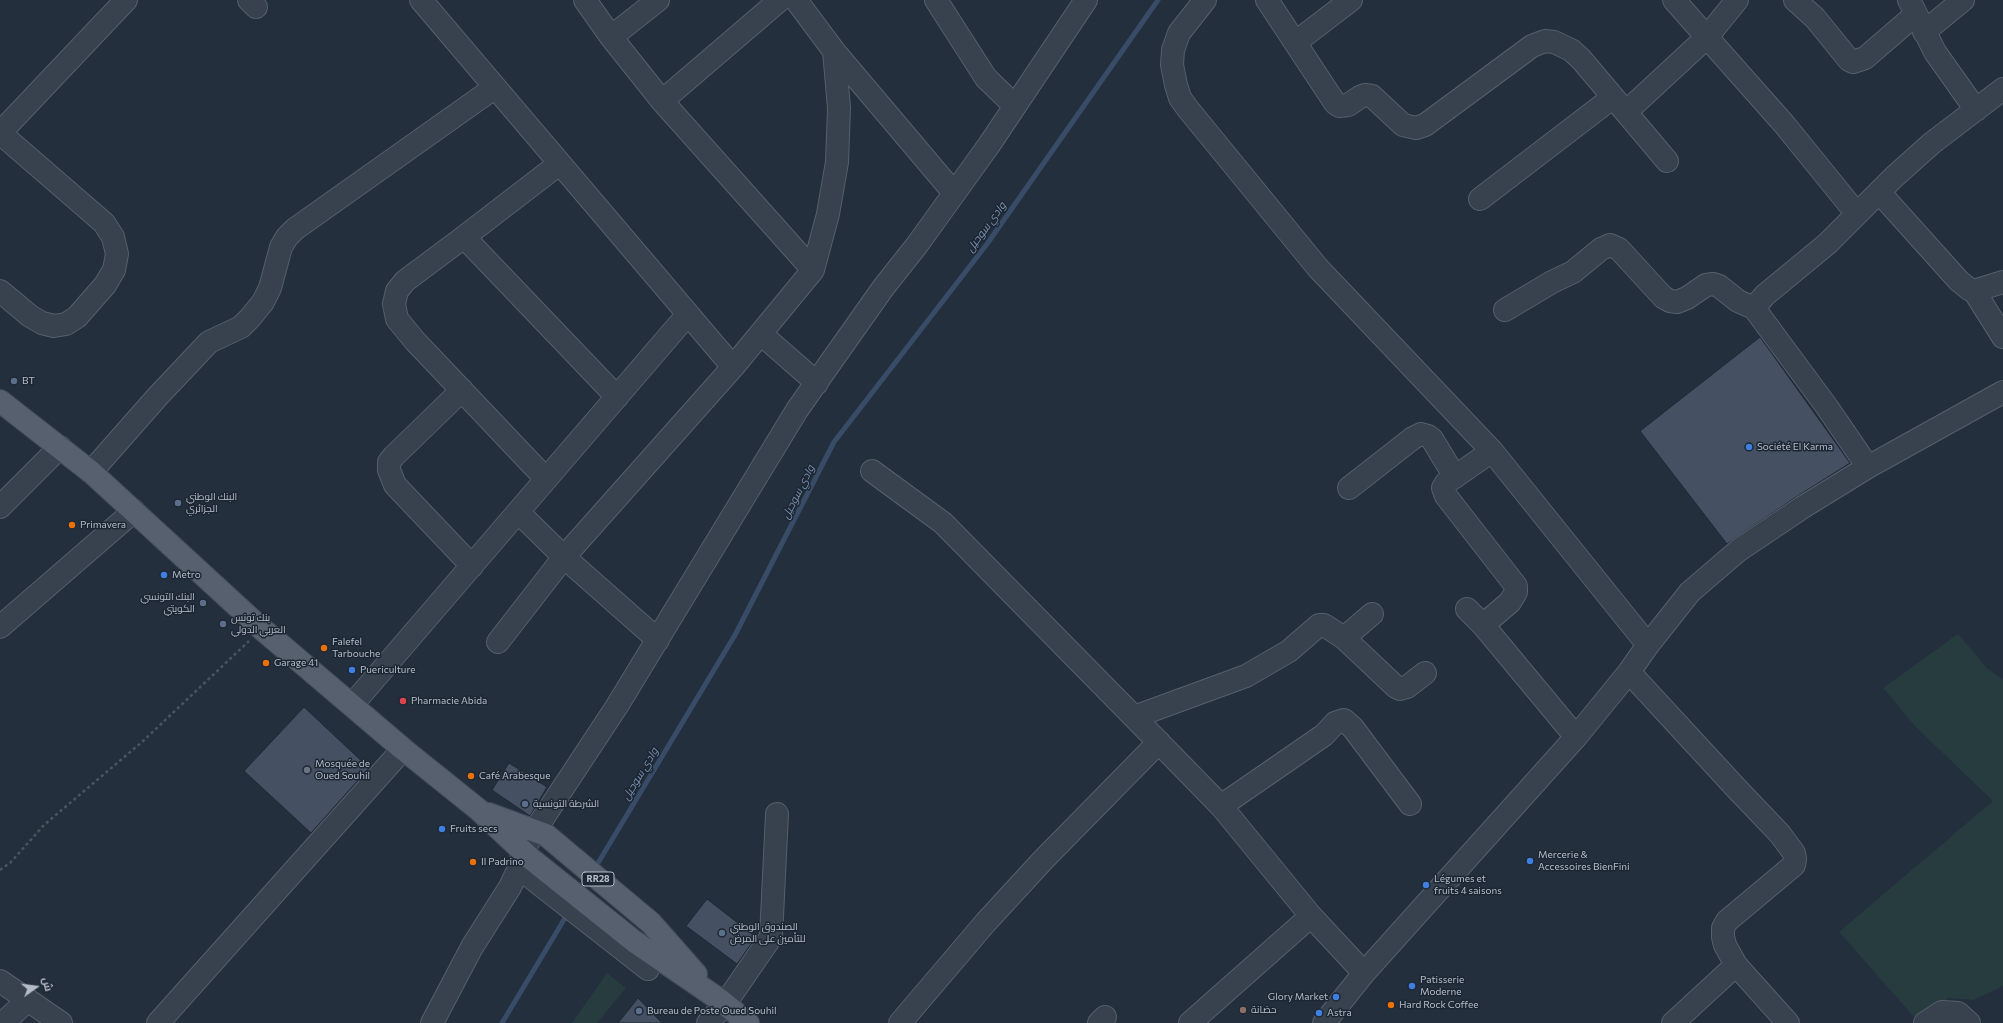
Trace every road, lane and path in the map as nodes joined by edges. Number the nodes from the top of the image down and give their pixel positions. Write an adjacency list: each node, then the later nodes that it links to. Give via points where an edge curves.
1 (126, 0): 27 (street)
2 (421, 0): 21 (street)
3 (585, 0): 17 (street)
4 (658, 0): 17 (street)
5 (780, 0): 23 (street)
6 (796, 0): 20 (street)
7 (936, 0): 25 (street, via 986,78)
8 (1086, 0): 25 (street)
9 (1205, 0): 51 (street, via 1179,33 1173,50 1172,65 1180,98 1318,268)
10 (1267, 0): 19 (street)
11 (1352, 0): 19 (street)
12 (1674, 0): 18 (street)
13 (1737, 0): 18 (street)
14 (1794, 0): 16 (street, via 1815,18 1853,62 1865,58)
15 (1963, 0): 16 (street)
16 (1916, 16): 26 (street, via 1935,52)
17 (611, 37): 23 (street)
18 (1707, 37): 24 (street); 33 (street, via 1784,124)
19 (1296, 42): 24 (street, via 1339,106 1348,105 1365,95 1372,96 1403,125 1410,128 1425,125 1532,46 1546,41 1571,50)
20 (834, 51): 31 (street); 35 (street, via 839,108 837,162 828,214)
21 (494, 88): 29 (street); 54 (street, via 295,229 281,247 270,288 263,302 250,318 241,327 209,342)
22 (2003, 88): 26 (street)
23 (662, 101): 35 (street)
24 (1619, 105): 28 (street); 32 (street)
25 (1014, 106): 31 (street)
26 (1976, 110): 30 (street, via 1932,143)
27 (3, 123): 37 (street, via 104,223 113,237 117,254 114,270 105,285 77,317 66,324 54,326 42,323)
28 (1667, 161)
29 (560, 164): 34 (street); 41 (street)
30 (1879, 192): 33 (street); 38 (street, via 1958,281)
31 (954, 193): 45 (street, via 883,288)
32 (1480, 199)
33 (1857, 214): 39 (street)
34 (464, 237): 46 (street, via 405,281 397,291 394,304 397,319); 48 (street)
35 (813, 270): 42 (street)
36 (2003, 282): 38 (street)
37 (0, 291)
38 (1974, 291): 43 (street)
39 (1754, 308): 40 (street, via 1738,301 1713,284 1677,302 1670,301 1663,297 1619,248 1610,245 1600,249 1573,272); 52 (street, via 1828,407)
40 (1505, 310)
41 (688, 314): 44 (street); 48 (street)
42 (761, 334): 44 (street); 45 (street)
43 (2003, 337)
44 (733, 367): 61 (street)
45 (817, 383): 69 (street, via 793,417)
46 (462, 390): 56 (street); 62 (street, via 394,456 389,462 389,470 395,485)
47 (2003, 392): 52 (street)
48 (617, 396): 56 (street)
49 (0, 401): 50 (main road, RR28)
50 (60, 446): 54 (main road, RR28); 58 (street)
51 (1492, 450): 55 (street); 71 (street)
52 (1868, 467): 71 (street, via 1739,550 1690,592)
53 (872, 471): 75 (street, via 943,523)
54 (91, 472): 59 (main road, RR28)
55 (1455, 477): 57 (street, via 1432,440 1421,434); 65 (street, via 1443,486 1446,496 1516,586 1516,592 1510,602)
56 (546, 479): 60 (street)
57 (1349, 488)
58 (0, 507)
59 (134, 511): 66 (street); 67 (main road, RR28)
60 (518, 512): 61 (street); 62 (street)
61 (564, 557): 69 (street); 70 (street)
62 (472, 566): 74 (street)
63 (1466, 609): 65 (street)
64 (1372, 614): 68 (street)
65 (1484, 626): 76 (street)
66 (0, 627)
67 (262, 629): 74 (main road, RR28); 85 (path, via 142,742 50,820 10,863)
68 (1344, 638): 73 (street, via 1400,689 1407,687); 75 (street, via 1324,625 1318,625 1289,651 1246,676)
69 (658, 640): 83 (street, via 588,750)
70 (498, 642)
71 (1648, 645): 72 (street)
72 (1630, 672): 76 (street); 87 (street, via 1736,790 1780,834 1794,853 1794,865 1727,921 1723,928 1725,946)
73 (1425, 673)
74 (352, 705): 78 (main road, RR28)
75 (1134, 716): 77 (street)
76 (1576, 737): 89 (street)
77 (1159, 742): 80 (street); 100 (street, via 1044,859 986,922)
78 (403, 749): 81 (main road, RR28); 96 (street)
79 (1410, 804): 80 (street, via 1353,728 1344,720 1335,723 1324,735)
80 (1221, 806): 86 (street)
81 (479, 810): 83 (main road, RR28); 84 (main road, RR28)
82 (777, 814): 92 (street, via 771,937)
83 (540, 834): 84 (street); 92 (main road, RR28, via 651,923)
84 (525, 863): 88 (street); 92 (main road, RR28); 97 (street, via 472,947)
85 (0, 870)
86 (1311, 916): 89 (street); 101 (street)
87 (1736, 965): 102 (street); 103 (street)
88 (648, 969)
89 (1364, 973): 93 (street)
90 (0, 981): 91 (street)
91 (28, 1000): 94 (street); 95 (street)
92 (722, 1002): 98 (street); 99 (main road, RR28)
93 (1330, 1021)
94 (3, 1023)
95 (61, 1023)
96 (158, 1023)
97 (432, 1023)
98 (708, 1023)
99 (748, 1023)
100 (900, 1023)
101 (1190, 1023)
102 (1673, 1023)
103 (1788, 1023)
104 (1925, 1023): 105 (street, via 1942,1012 1958,1013)
105 (1969, 1023)

